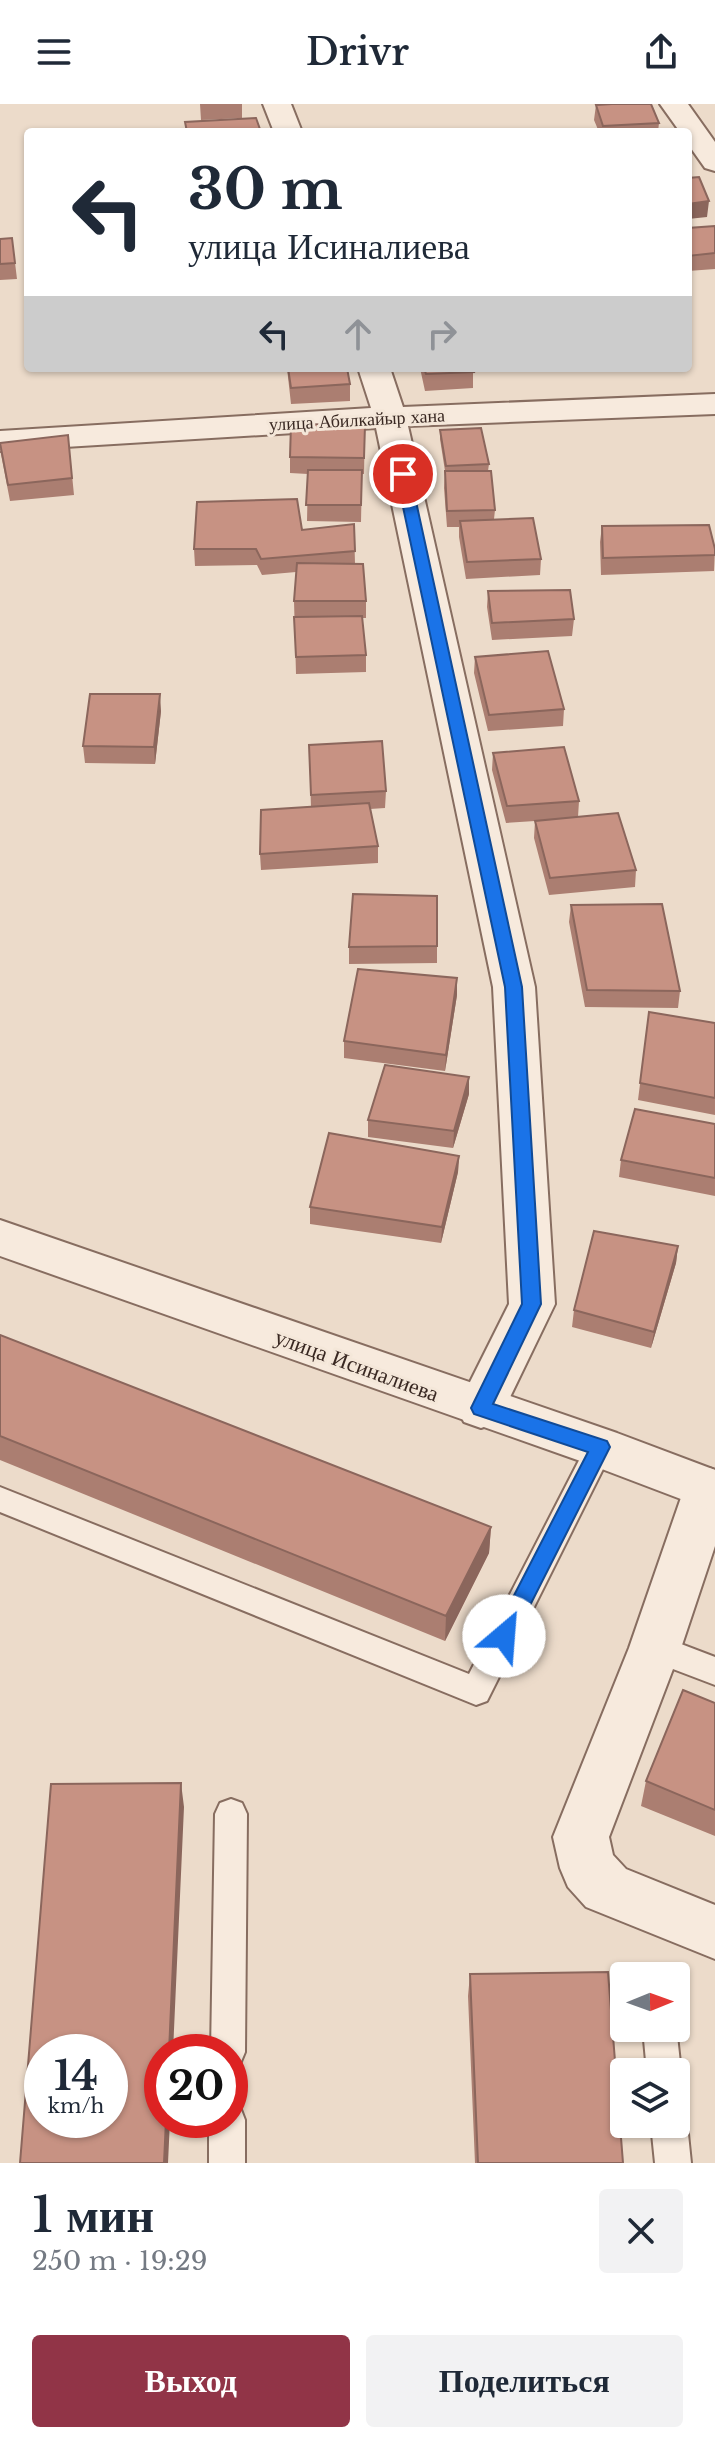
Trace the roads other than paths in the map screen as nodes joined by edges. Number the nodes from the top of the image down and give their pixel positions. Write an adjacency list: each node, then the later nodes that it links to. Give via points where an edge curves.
1 (277, 104): 3 (street)
2 (674, 104): 4 (street)
3 (286, 128)
4 (691, 128)
5 (692, 129): 6 (street)
6 (715, 162)
7 (375, 372): 9 (street)
8 (715, 404): 9 (street, улица Абилкайыр хана)
9 (390, 417): 10 (street, улица Абилкайыр хана); 12 (street, via 514,987 532,1304)
10 (0, 441)
11 (0, 1238): 12 (street, улица Исиналиева)
12 (481, 1408): 13 (street, улица Исиналиева)
13 (600, 1447): 14 (street, улица Исиналиева); 15 (lane, via 476,1691)
14 (712, 1490): 16 (street)
15 (0, 1499)
16 (655, 1648): 17 (lane); 19 (street, via 581,1837 588,1868 606,1888)
17 (715, 1671)
18 (231, 1814): 20 (lane)
19 (715, 1932)
20 (228, 2034)
21 (227, 2138): 23 (lane)
22 (670, 2138): 24 (lane)
23 (227, 2163)
24 (673, 2163)

